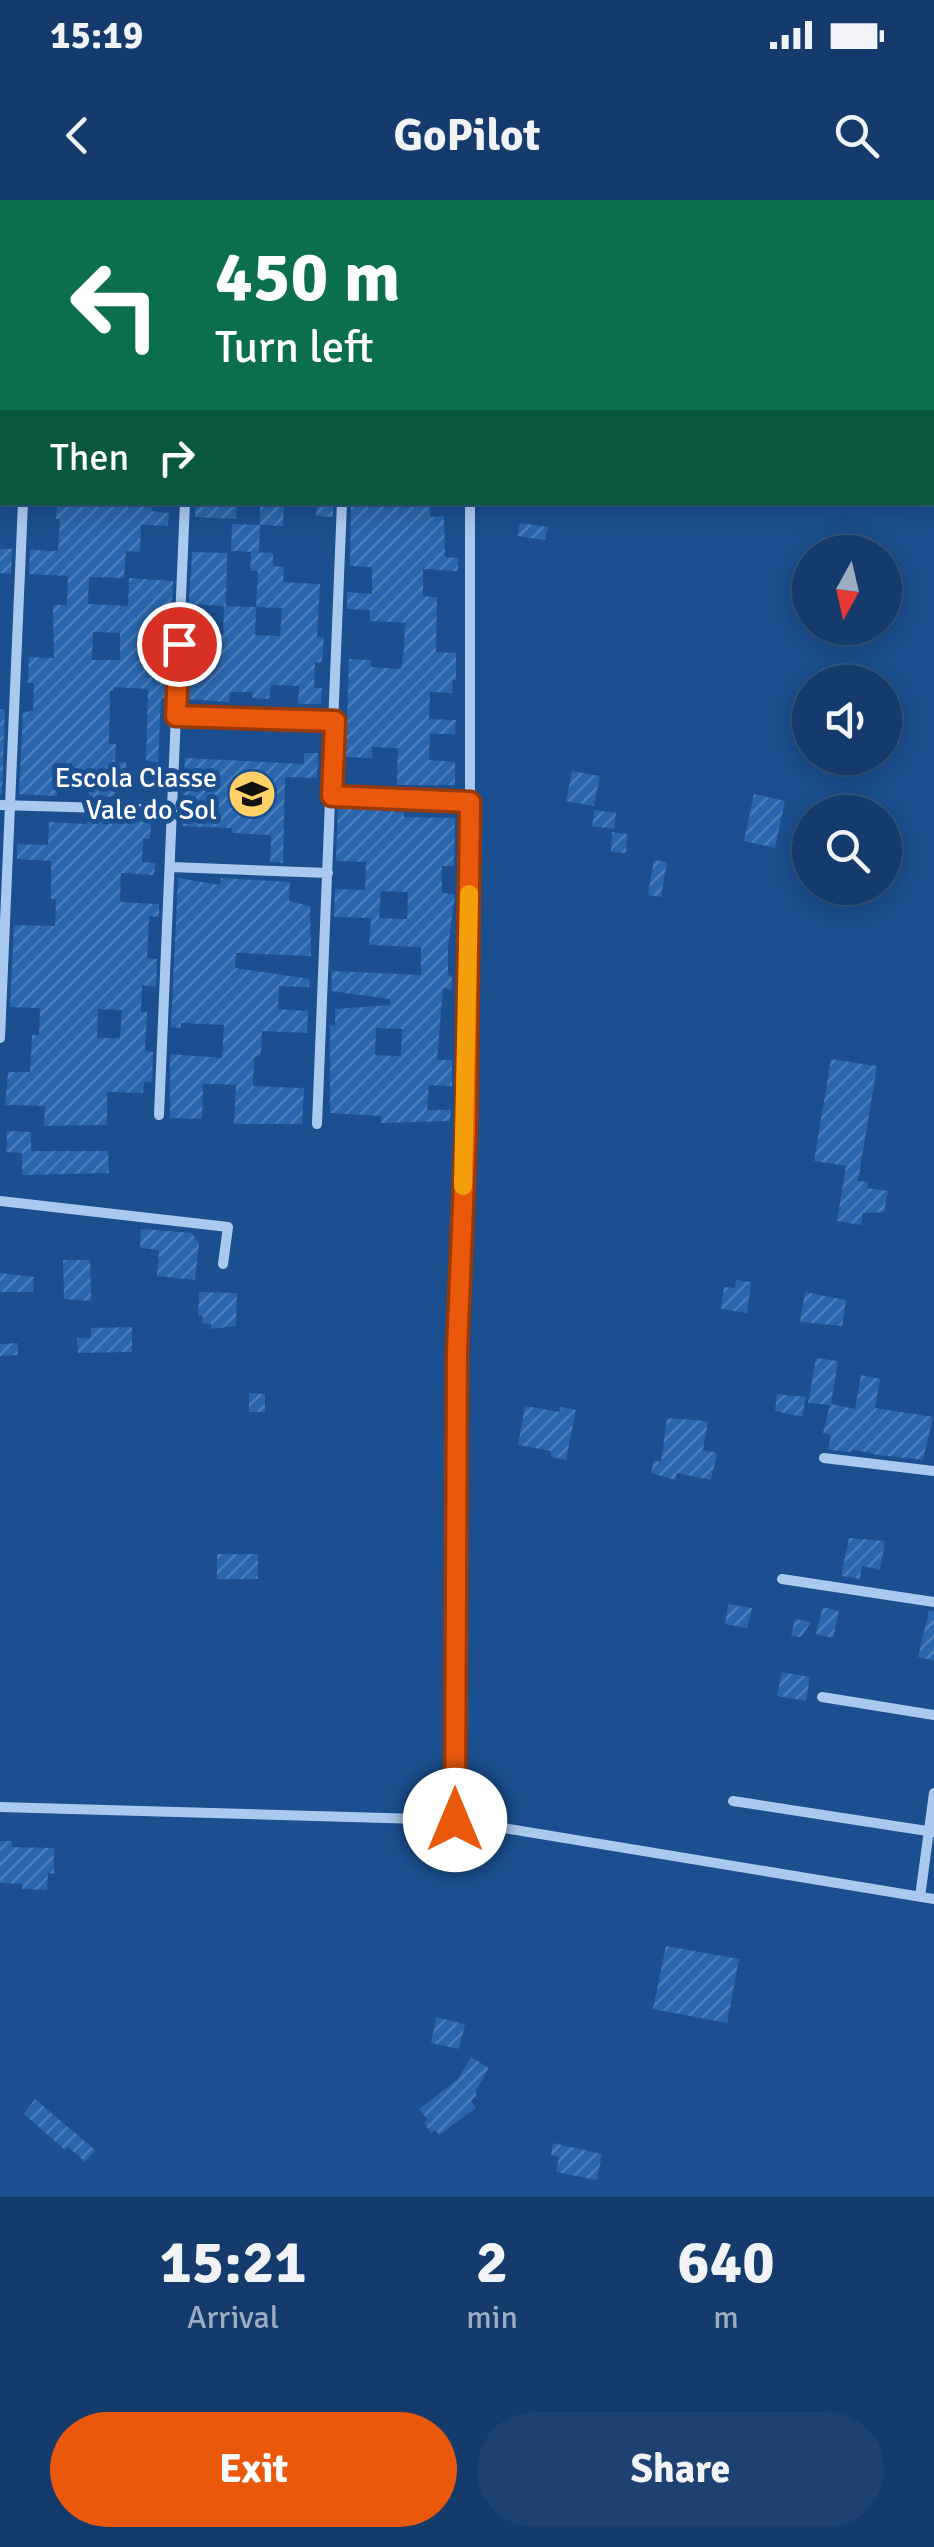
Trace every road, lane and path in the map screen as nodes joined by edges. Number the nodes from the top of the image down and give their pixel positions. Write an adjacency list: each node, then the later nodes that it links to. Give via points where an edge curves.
1 (23, 505): 9 (street)
2 (184, 505): 5 (street)
3 (342, 505): 6 (street)
4 (470, 505): 8 (street)
5 (176, 716): 6 (street); 10 (street)
6 (335, 721): 7 (street)
7 (332, 796): 8 (street); 12 (street)
8 (470, 802): 27 (street)
9 (5, 805): 10 (street); 13 (street)
10 (173, 810): 11 (street)
11 (172, 867): 12 (street); 14 (street)
12 (328, 873): 15 (street)
13 (0, 1038)
14 (159, 1115)
15 (317, 1124)
16 (0, 1201): 17 (street, via 228,1227)
17 (223, 1264)
18 (824, 1458): 19 (street)
19 (934, 1470)
20 (782, 1579): 21 (street)
21 (934, 1602)
22 (822, 1697): 23 (street)
23 (934, 1716)
24 (934, 1793): 28 (street)
25 (733, 1802): 28 (street)
26 (0, 1807): 27 (street)
27 (455, 1820): 29 (street)
28 (931, 1832): 29 (street)
29 (920, 1896): 30 (street)
30 (934, 1899)

